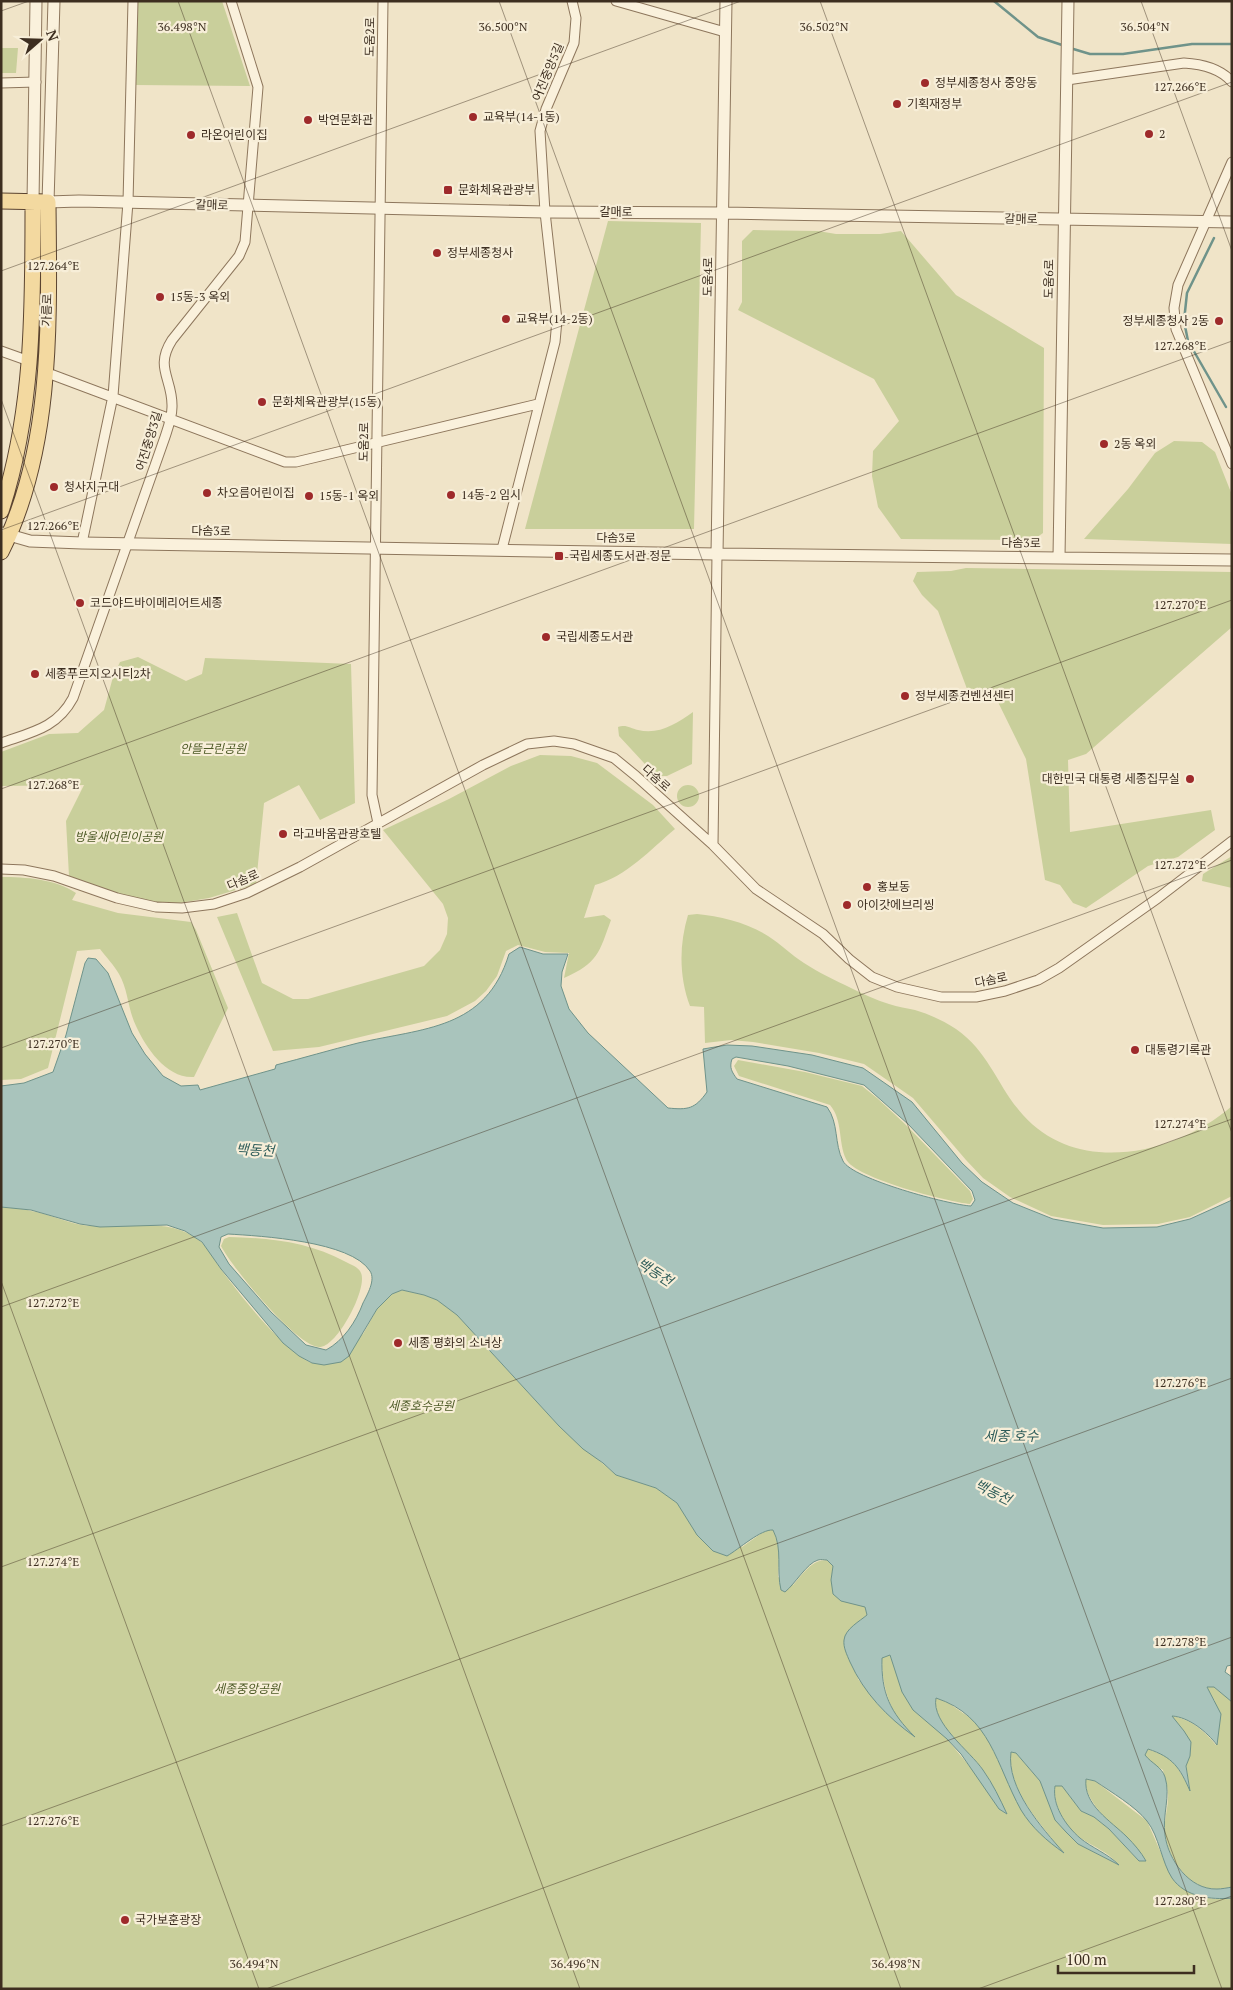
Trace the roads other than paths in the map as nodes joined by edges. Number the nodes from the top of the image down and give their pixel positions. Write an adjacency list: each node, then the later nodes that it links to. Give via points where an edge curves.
1 (36, 1): 12 (street, 가름로)
2 (54, 1): 17 (street, 가름로)
3 (133, 1): 18 (street)
4 (231, 1): 19 (street, 어진중앙3길, via 258,87)
5 (383, 1): 20 (street, 도움2로)
6 (572, 1): 21 (street, 어진중앙5길, via 576,18 574,43 546,108 540,131)
7 (616, 1): 10 (street)
8 (726, 1): 10 (street, 도움4로)
9 (1068, 1): 11 (street, 도움6로)
10 (725, 32): 22 (street, 도움4로)
11 (1066, 80): 13 (street, via 1184,63 1217,70); 23 (street, 도움6로)
12 (36, 82): 14 (street); 17 (street, 가름로)
13 (1232, 82)
14 (1, 84)
15 (1232, 162): 24 (street)
16 (1, 201): 17 (main road, 갈매로)
17 (41, 202): 18 (street, 갈매로); 27 (main road, 가름로); 28 (main road, 가름로)
18 (128, 202): 19 (street, 갈매로); 29 (street)
19 (248, 206): 20 (street, 갈매로); 31 (street, 어진중앙3길, via 245,242 239,256 172,340 165,354 171,398)
20 (380, 209): 21 (street, 갈매로); 32 (street, 도움2로)
21 (545, 212): 22 (street, 갈매로); 30 (street, 어진중앙5길, via 557,320)
22 (724, 213): 23 (street, 갈매로); 41 (street, 도움4로)
23 (1063, 220): 24 (street, 갈매로); 42 (street, 도움6로)
24 (1207, 222): 25 (street, 갈매로); 33 (street, via 1178,286 1174,319 1182,347)
25 (1232, 222)
26 (1, 351): 27 (street)
27 (29, 361): 34 (main road, 가름로, via 20,442)
28 (45, 372): 29 (street); 35 (main road, 가름로, via 30,470)
29 (113, 396): 31 (street); 36 (street)
30 (538, 404): 32 (street); 39 (street, 어진중앙5길)
31 (170, 419): 32 (street, via 285,462); 37 (street, 어진중앙3길)
32 (376, 441): 38 (street, 도움2로)
33 (1232, 464)
34 (1, 511)
35 (5, 534): 36 (street, 다솜3로, via 30,541); 40 (main road, 가름로)
36 (82, 543): 37 (street, 다솜3로)
37 (128, 543): 38 (street, 다솜3로); 44 (street, 어진중앙3길, via 68,708 52,724)
38 (375, 547): 39 (street, 다솜3로); 45 (street, 도움2로, via 372,795)
39 (502, 549): 41 (street, 다솜3로)
40 (1, 552)
41 (716, 554): 42 (street, 다솜3로); 47 (street)
42 (1059, 557): 43 (street, 다솜3로)
43 (1232, 560)
44 (1, 743)
45 (378, 823): 47 (street, 다솜로, via 527,744 554,741 574,744 614,758); 48 (street, 다솜로, via 247,893 214,904 182,908 156,907 117,898 54,876)
46 (1232, 841): 47 (street, 다솜로, via 1059,968 1038,980 976,997 942,997 872,976 823,934 756,889)
47 (713, 845)
48 (1, 869)

